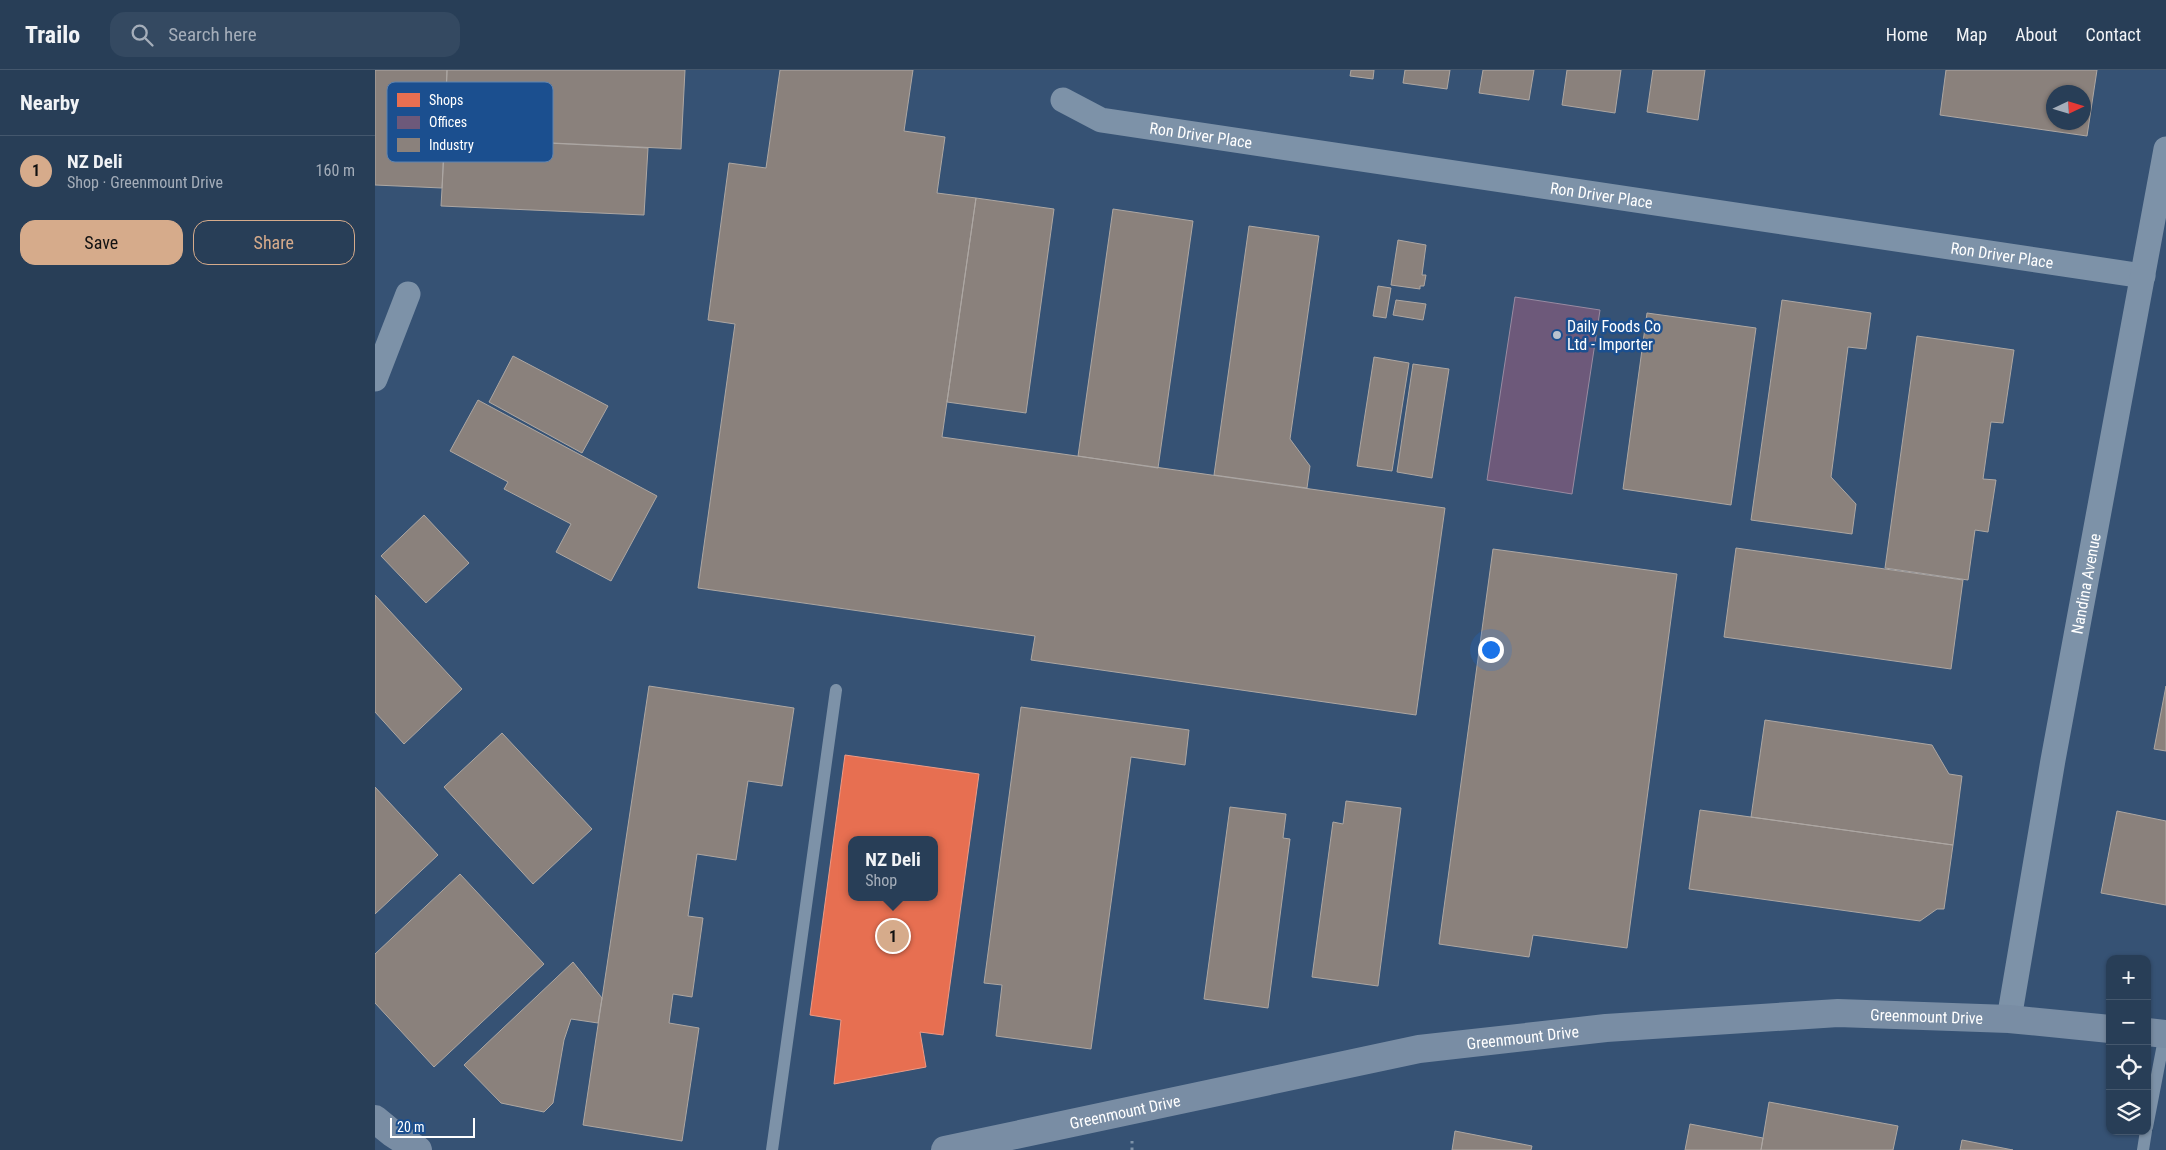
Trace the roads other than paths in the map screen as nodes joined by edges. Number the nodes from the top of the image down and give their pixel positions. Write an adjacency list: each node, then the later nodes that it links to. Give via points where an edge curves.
1 (1063, 100): 3 (street, Ron Driver Place, via 1101,120)
2 (2166, 149): 3 (street, Nandina Avenue)
3 (2143, 276): 7 (street, Nandina Avenue, via 2053,760)
4 (407, 294): 5 (street)
5 (375, 379)
6 (835, 690): 14 (lane)
7 (2009, 1019): 8 (street, Greenmount Drive); 15 (street, Greenmount Drive, via 1838,1013 1606,1028 1419,1049)
8 (2106, 1029)
9 (2159, 1034): 10 (lane)
10 (2151, 1096)
11 (375, 1119): 13 (street)
12 (2145, 1135): 16 (lane)
13 (418, 1150)
14 (773, 1150)
15 (945, 1150)
16 (2143, 1150)

